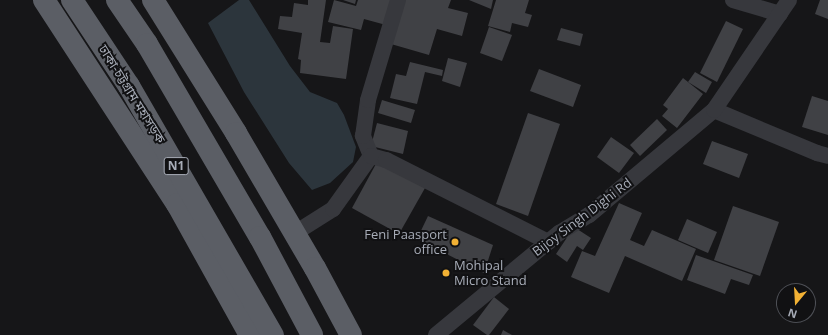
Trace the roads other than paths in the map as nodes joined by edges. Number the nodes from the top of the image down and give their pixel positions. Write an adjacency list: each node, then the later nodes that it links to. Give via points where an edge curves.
1 (44, 0): 14 (highway, via 177,204)
2 (72, 0): 15 (highway, ঢাকা-চট্টগ্রাম মহাসড়ক / N1, via 129,86)
3 (117, 0): 16 (highway, via 147,44 192,120 260,237)
4 (153, 0): 12 (highway)
5 (398, 0): 10 (street, via 368,100 363,136)
6 (733, 0): 8 (street)
7 (789, 0): 8 (street, Bijoy Singh Dighi Rd)
8 (780, 14): 9 (street, Bijoy Singh Dighi Rd)
9 (714, 110): 11 (street); 13 (street, Bijoy Singh Dighi Rd, via 589,215)
10 (371, 156): 12 (street, via 333,209); 13 (street, via 386,160)
11 (828, 156)
12 (295, 233): 17 (highway)
13 (548, 242): 18 (street, Bijoy Singh Dighi Rd)
14 (250, 335)
15 (274, 335)
16 (312, 335)
17 (351, 335)
18 (436, 335)

